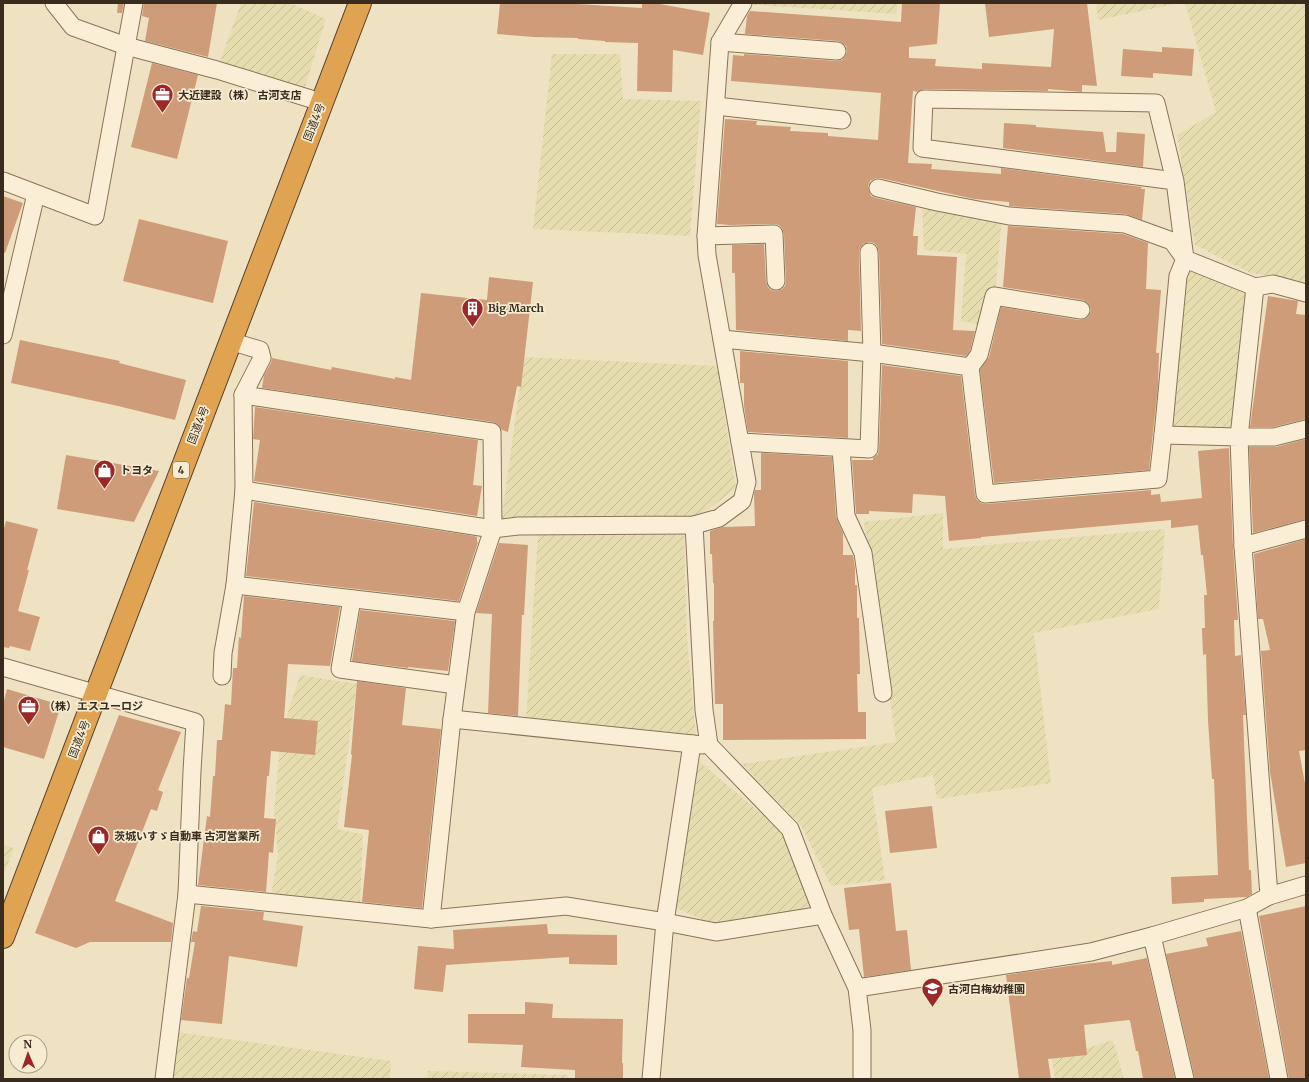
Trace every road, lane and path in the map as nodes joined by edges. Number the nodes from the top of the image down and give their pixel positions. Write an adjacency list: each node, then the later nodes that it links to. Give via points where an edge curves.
1 (54, 3): 6 (street, via 73,27)
2 (134, 3): 6 (street)
3 (360, 3): 8 (highway, 国道4号 / 4)
4 (743, 3): 5 (street)
5 (720, 42): 7 (street); 9 (street)
6 (126, 46): 8 (street); 14 (street, via 95,216)
7 (837, 51)
8 (322, 102): 24 (highway, 国道4号 / 4)
9 (716, 106): 10 (street); 15 (street)
10 (842, 120)
11 (3, 181): 14 (street)
12 (1175, 182): 12 (street, via 1156,103 924,99 922,148); 17 (street)
13 (878, 188): 17 (street, via 1010,216 1125,224 1172,241)
14 (36, 194): 22 (street)
15 (706, 236): 18 (street, via 774,234); 23 (street)
16 (869, 252): 25 (street)
17 (1186, 259): 19 (street); 29 (street, via 1178,276)
18 (776, 281)
19 (1255, 287): 20 (street, via 1273,284); 30 (street)
20 (1306, 293)
21 (1081, 310): 26 (street, via 994,296 979,356)
22 (3, 335)
23 (722, 339): 25 (street); 31 (street)
24 (230, 341): 27 (street, via 260,350 262,358); 45 (highway, 国道4号 / 4)
25 (872, 353): 26 (street); 32 (street, via 869,449)
26 (970, 367): 29 (street, via 985,494 1158,479)
27 (243, 395): 33 (street); 35 (street, via 492,432)
28 (1306, 429): 30 (street, via 1274,437)
29 (1163, 435): 30 (street)
30 (1239, 437): 37 (street)
31 (740, 442): 32 (street); 34 (street, via 747,482 742,502 718,518)
32 (841, 448): 44 (street, via 846,516 863,553)
33 (244, 490): 35 (street); 38 (street)
34 (694, 525): 35 (street, via 518,526); 48 (street, via 704,710)
35 (493, 529): 40 (street)
36 (1306, 529): 37 (street)
37 (1243, 546): 51 (street)
38 (235, 585): 39 (street); 42 (street, via 223,653)
39 (352, 599): 40 (street); 43 (street, via 340,669)
40 (466, 612): 43 (street)
41 (3, 667): 45 (street)
42 (222, 676)
43 (456, 685): 46 (street)
44 (883, 693)
45 (96, 694): 50 (street, via 195,722); 57 (highway, 国道4号 / 4)
46 (452, 719): 47 (street); 54 (street)
47 (692, 744): 48 (street); 55 (street)
48 (709, 746): 53 (street, via 790,829)
49 (1306, 885): 51 (street)
50 (187, 894): 54 (street); 59 (street)
51 (1269, 896): 52 (street)
52 (1247, 908): 56 (street); 63 (street)
53 (823, 915): 55 (street, via 716,932); 58 (street)
54 (431, 919): 55 (street, via 566,906)
55 (665, 922): 60 (street)
56 (1152, 936): 58 (street, via 1091,952); 62 (street)
57 (3, 937)
58 (857, 988): 61 (street, via 862,1030)
59 (164, 1079)
60 (651, 1079)
61 (862, 1079)
62 (1185, 1079)
63 (1279, 1079)

